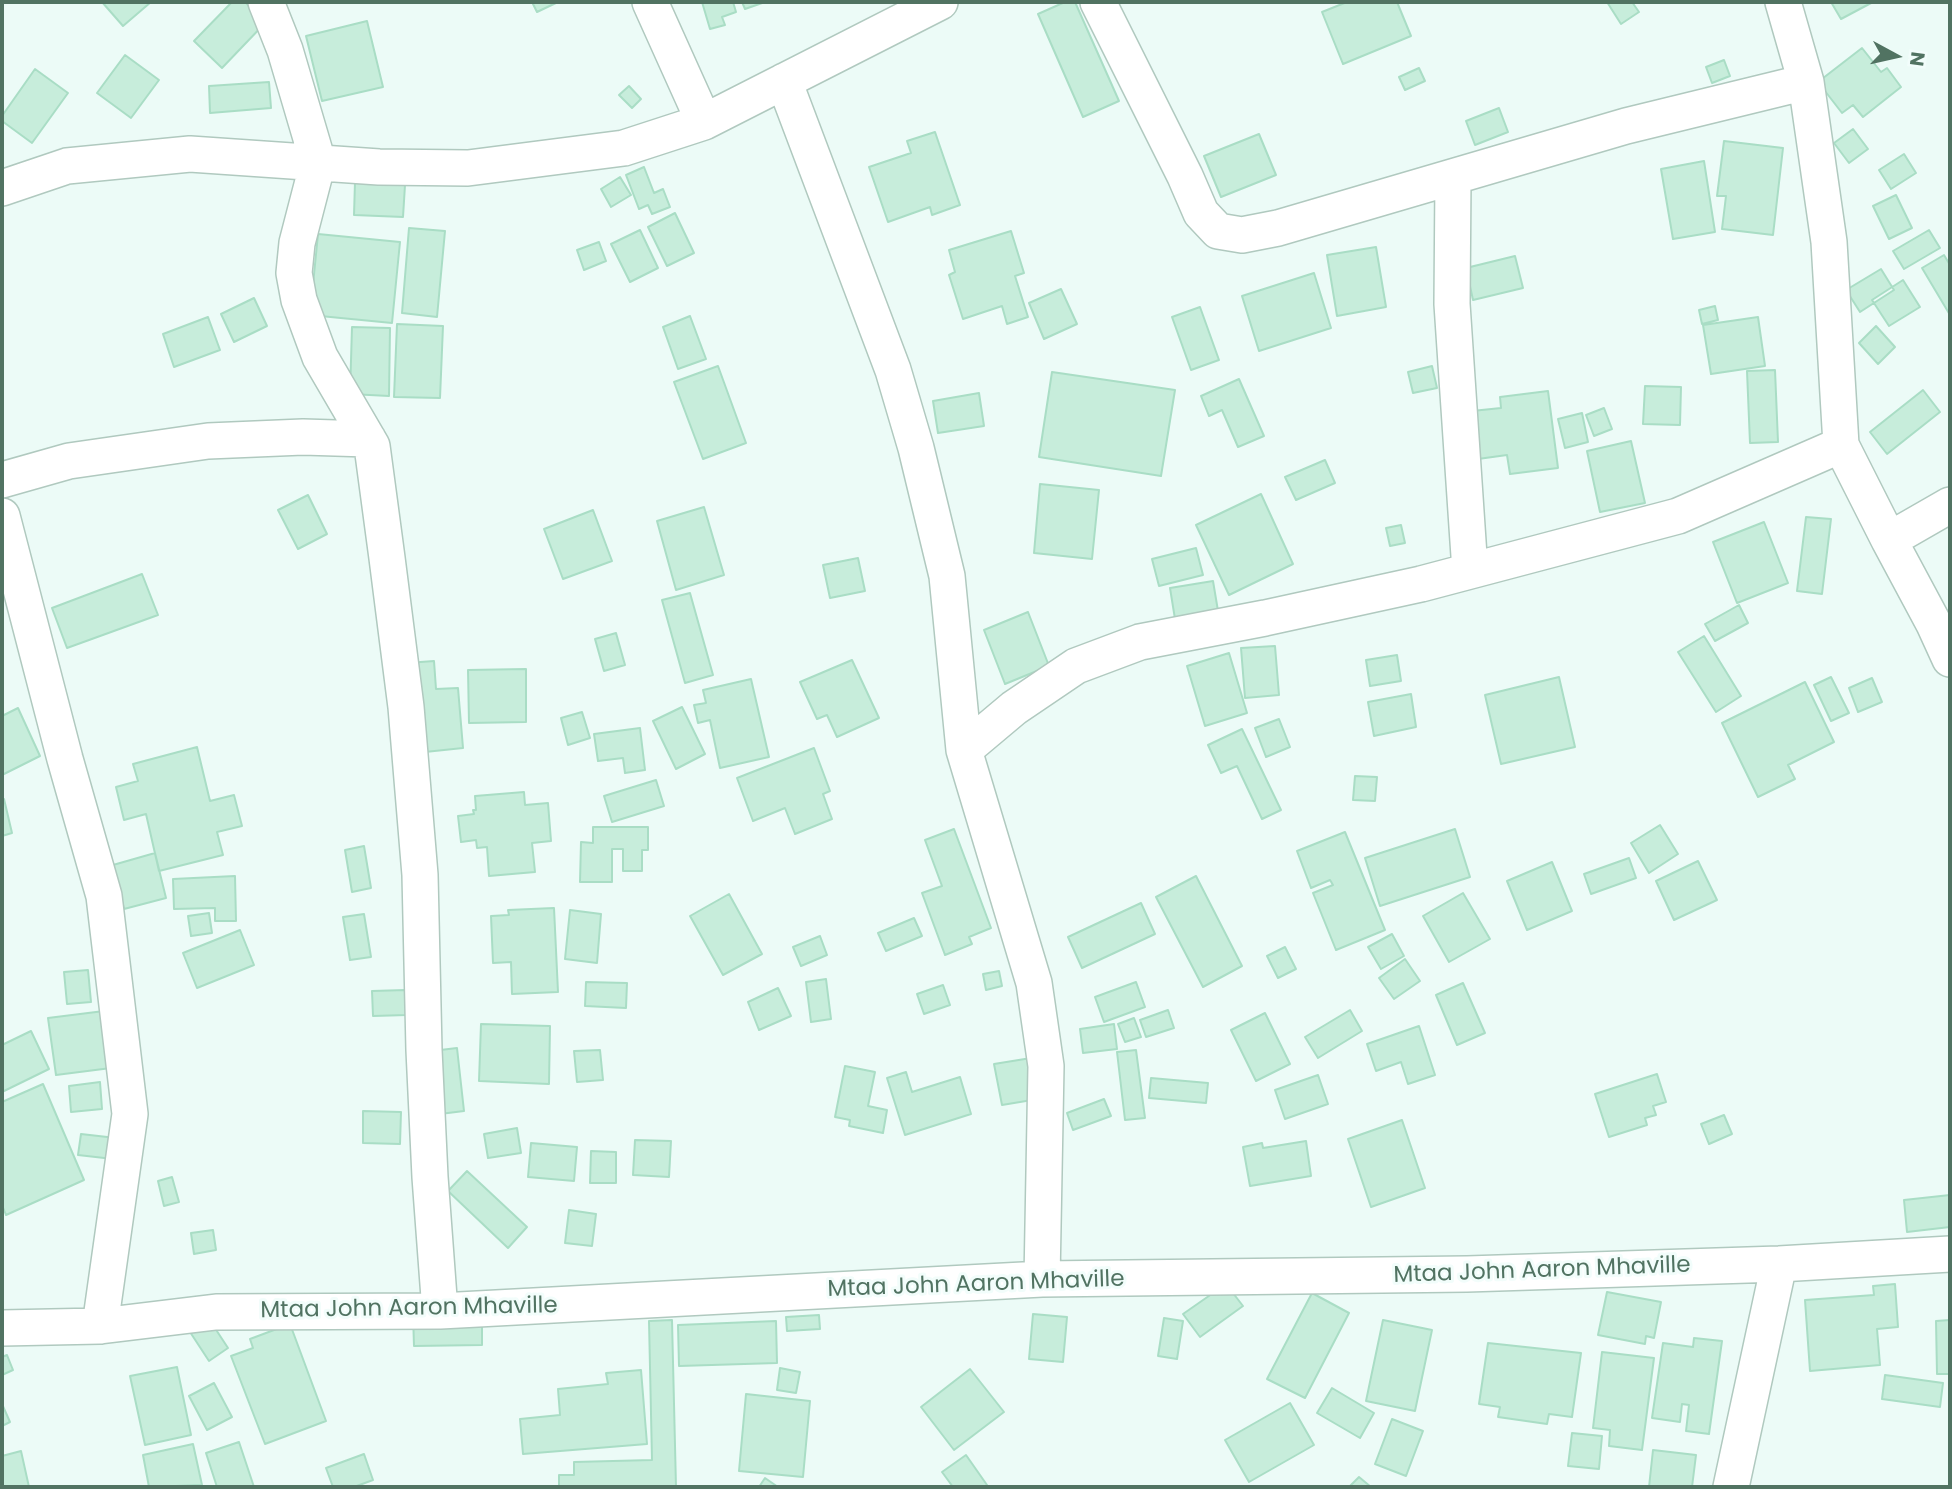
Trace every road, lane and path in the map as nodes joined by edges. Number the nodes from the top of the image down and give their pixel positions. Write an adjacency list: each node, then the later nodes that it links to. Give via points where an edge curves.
1 (265, 2): 9 (street, via 285,50)
2 (650, 2): 8 (street)
3 (940, 2): 6 (street)
4 (1098, 2): 10 (street, via 1201,213 1218,231 1242,235 1278,228)
5 (1783, 2): 7 (street)
6 (784, 81): 8 (street); 20 (street, via 892,370 916,448 947,576)
7 (1806, 82): 10 (street, via 1626,126); 13 (street, via 1829,242)
8 (704, 122): 9 (street, via 624,148 468,168)
9 (318, 162): 11 (street, via 190,154 67,166); 12 (street, via 294,273 320,357)
10 (1453, 178): 18 (street, via 1452,304)
11 (2, 188)
12 (368, 439): 14 (street, via 208,441 69,461); 24 (street, via 404,694 419,862 424,1050)
13 (1841, 445): 17 (street); 18 (street, via 1678,516)
14 (2, 480)
15 (1950, 505): 17 (street)
16 (2, 516): 25 (street, via 104,896 119,1019 130,1114)
17 (1889, 540): 19 (street)
18 (1470, 571): 20 (street, via 1140,642 1076,666 1014,708)
19 (1950, 659)
20 (964, 750): 23 (street, via 1034,983 1046,1066)
21 (1950, 1254): 22 (street, Mtaa John Aaron Mhaville)
22 (1779, 1264): 23 (street, Mtaa John Aaron Mhaville, via 1467,1274); 27 (street)
23 (1042, 1279): 24 (street, Mtaa John Aaron Mhaville)
24 (440, 1311): 25 (street, Mtaa John Aaron Mhaville, via 216,1312)
25 (100, 1326): 26 (street, Mtaa John Aaron Mhaville)
26 (2, 1328)
27 (1731, 1487)

